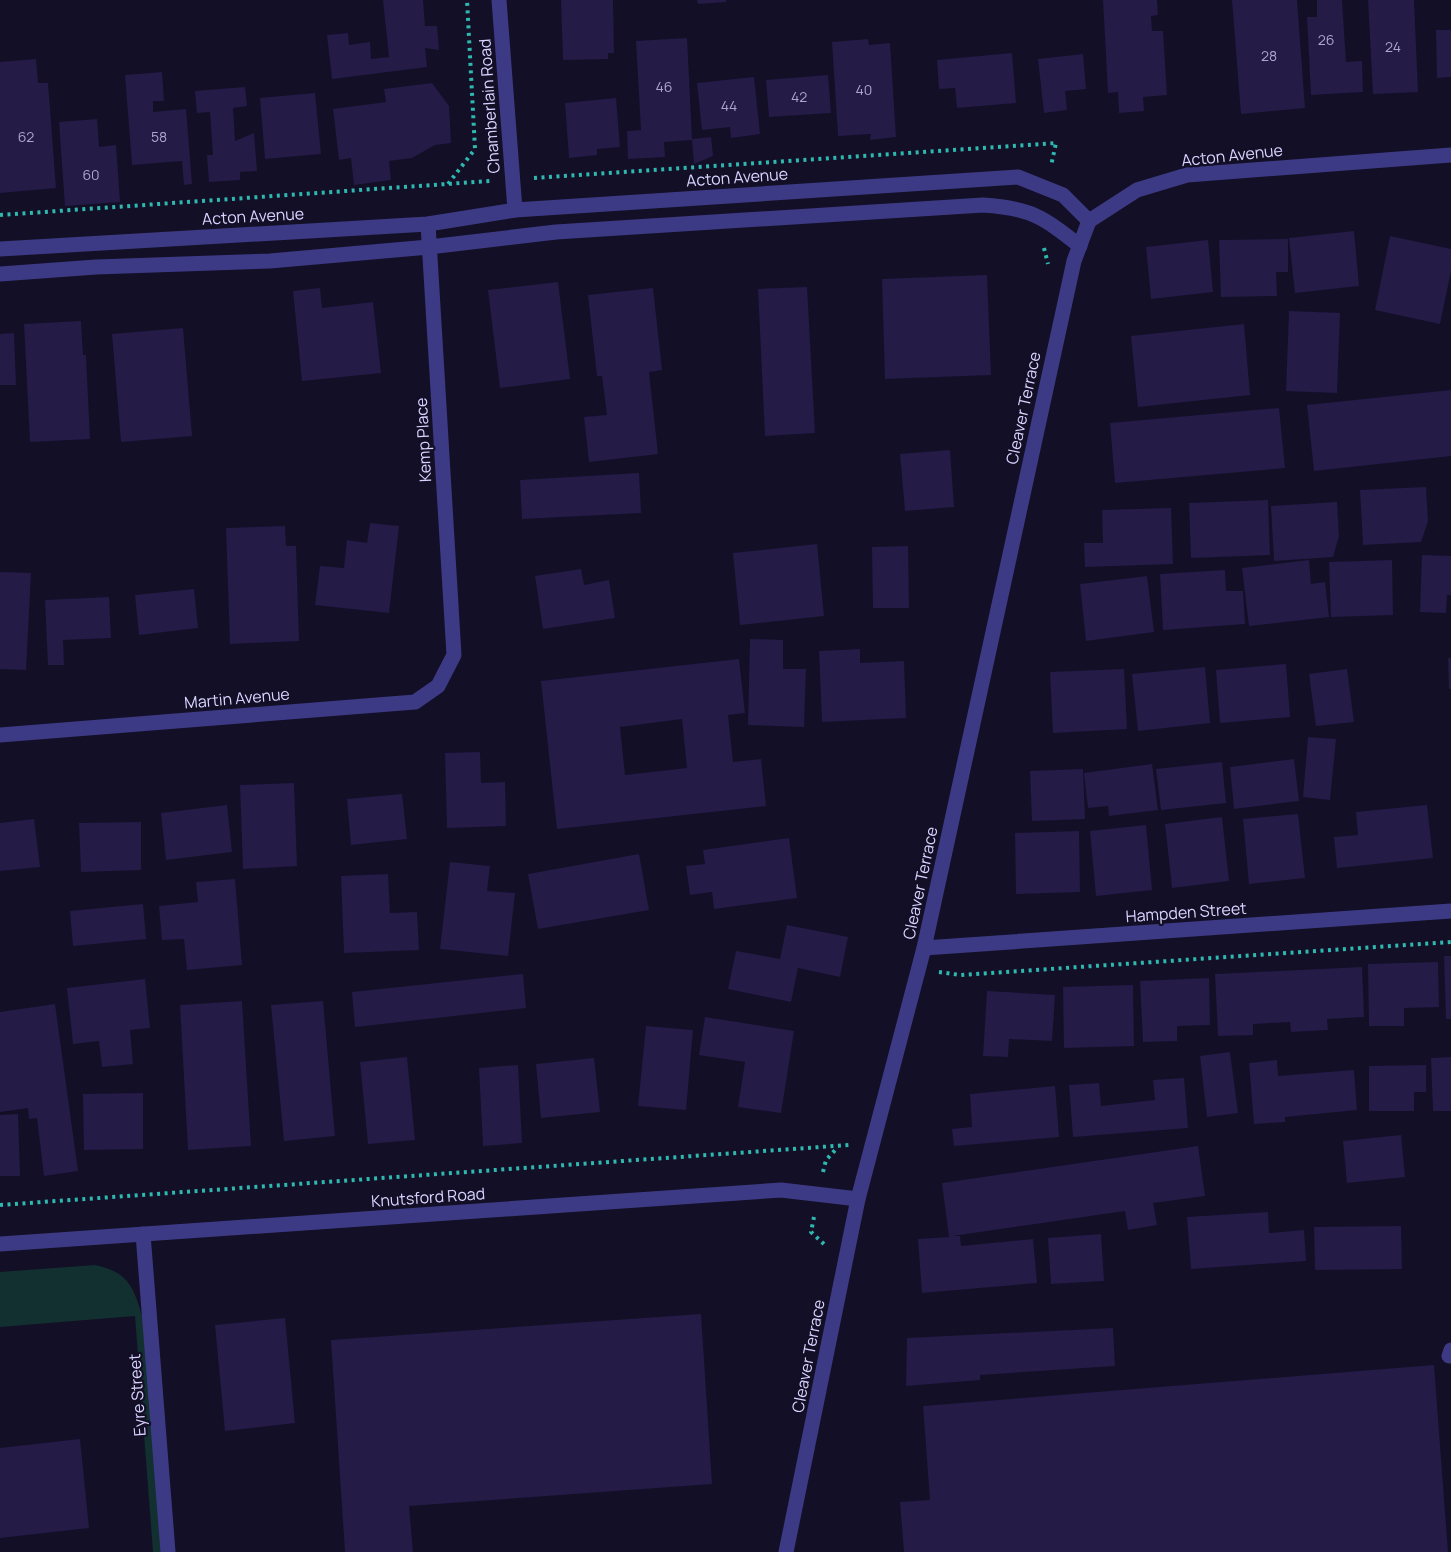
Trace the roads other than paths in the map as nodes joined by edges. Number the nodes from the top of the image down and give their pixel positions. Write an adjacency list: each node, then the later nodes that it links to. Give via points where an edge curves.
1 (499, 0): 3 (street, Chamberlain Road)
2 (1451, 154): 4 (street, Acton Avenue, via 1187,175 1137,190)
3 (515, 210): 4 (street, Acton Avenue, via 1018,177 1063,195); 5 (street, Acton Avenue)
4 (1089, 221): 6 (street, Cleaver Terrace)
5 (428, 224): 7 (street, Kemp Place); 8 (street, Acton Avenue)
6 (1080, 246): 7 (street, via 1044,218 1018,207 983,205 556,232); 13 (street, Cleaver Terrace)
7 (429, 247): 9 (street, via 270,261); 10 (street, Kemp Place)
8 (0, 249)
9 (0, 274)
10 (454, 655): 11 (street, Martin Avenue, via 438,686 415,702)
11 (0, 735)
12 (1451, 911): 13 (street, Hampden Street)
13 (924, 948): 14 (street, Cleaver Terrace)
14 (858, 1199): 15 (street, Knutsford Road, via 780,1190); 18 (street, Cleaver Terrace)
15 (143, 1234): 16 (street, Knutsford Road); 17 (street, Eyre Street)
16 (0, 1244)
17 (168, 1552)
18 (786, 1552)

